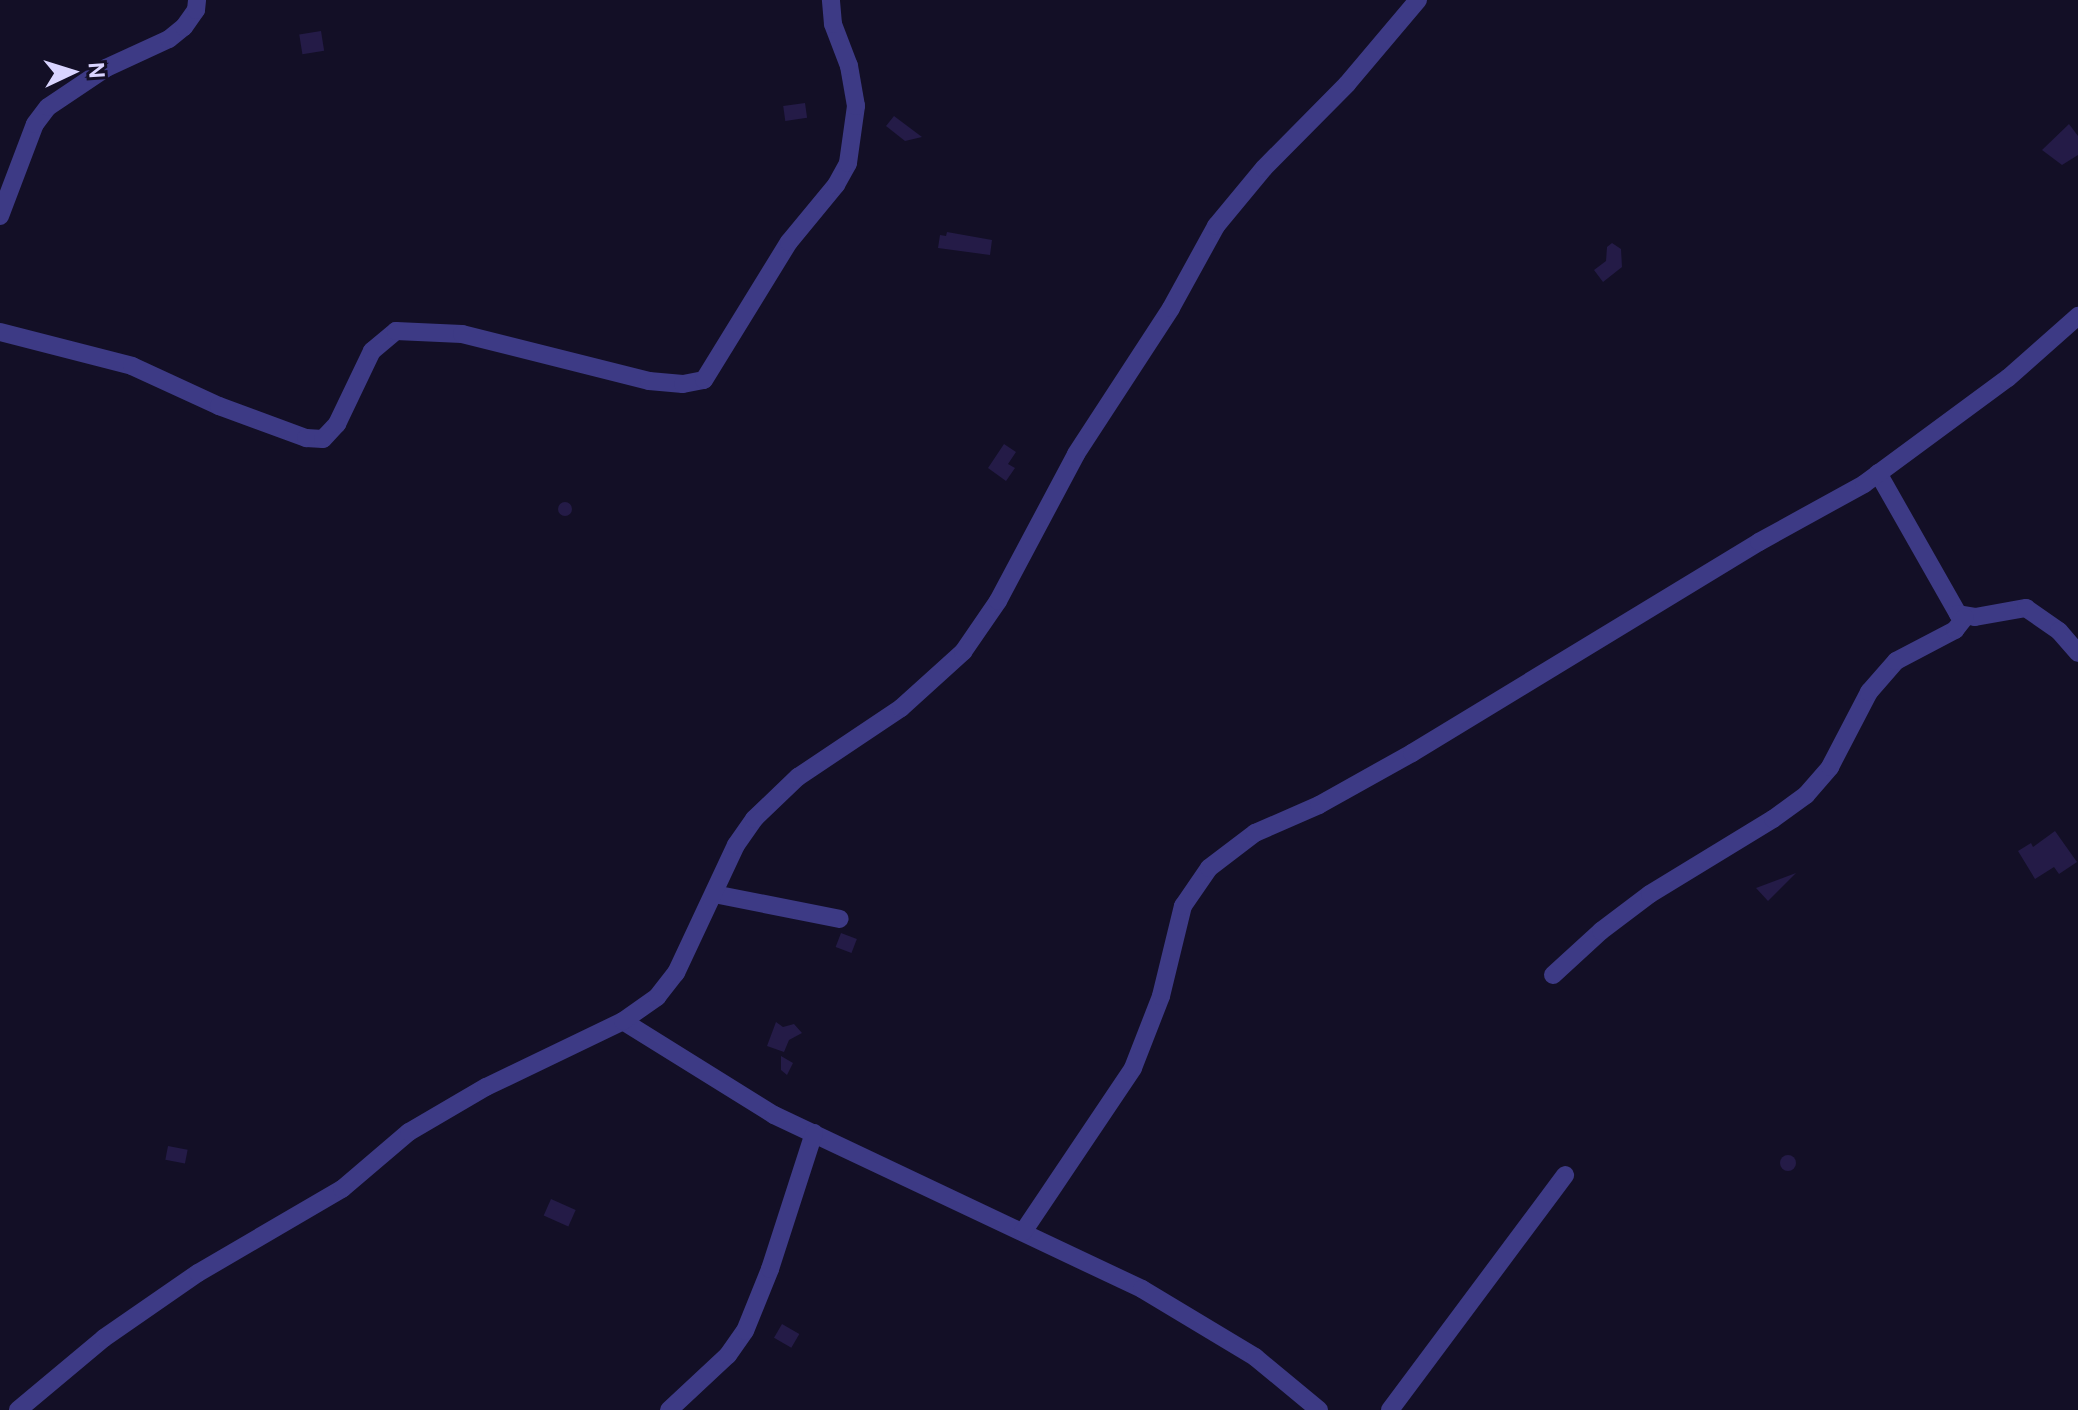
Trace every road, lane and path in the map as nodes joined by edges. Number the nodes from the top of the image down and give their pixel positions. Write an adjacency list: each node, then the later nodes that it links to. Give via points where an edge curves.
1 (197, 0): 4 (street, via 184,27 169,39 106,68 48,107 35,124)
2 (831, 0): 6 (street, via 856,106 848,163 789,242 704,380 649,381 462,334 396,331 372,351 337,424 323,439 306,438 132,366)
3 (1418, 0): 10 (street, via 1216,226 1171,308 1076,454 998,601 963,652 901,708 798,777 754,819)
4 (0, 216)
5 (2078, 316): 7 (street, via 2008,378)
6 (0, 332)
7 (1878, 473): 8 (street, via 1941,588); 16 (street, via 1412,753 1319,805 1255,833 1209,868 1183,906 1161,996 1133,1068)
8 (1965, 617): 9 (street, via 2026,608 2059,631); 12 (street, via 1955,630 1896,661 1869,692 1830,767 1806,795 1650,894)
9 (2078, 653)
10 (714, 894): 11 (street); 13 (street, via 676,973 657,997)
11 (840, 919)
12 (1553, 975)
13 (623, 1021): 14 (street, via 774,1115); 17 (street, via 486,1087 409,1132 342,1189 198,1273 104,1338)
14 (814, 1133): 16 (street); 18 (street, via 745,1331 728,1355)
15 (1565, 1175): 20 (street)
16 (1023, 1232): 19 (street, via 1142,1289 1255,1357)
17 (18, 1410)
18 (669, 1410)
19 (1319, 1410)
20 (1390, 1410)

